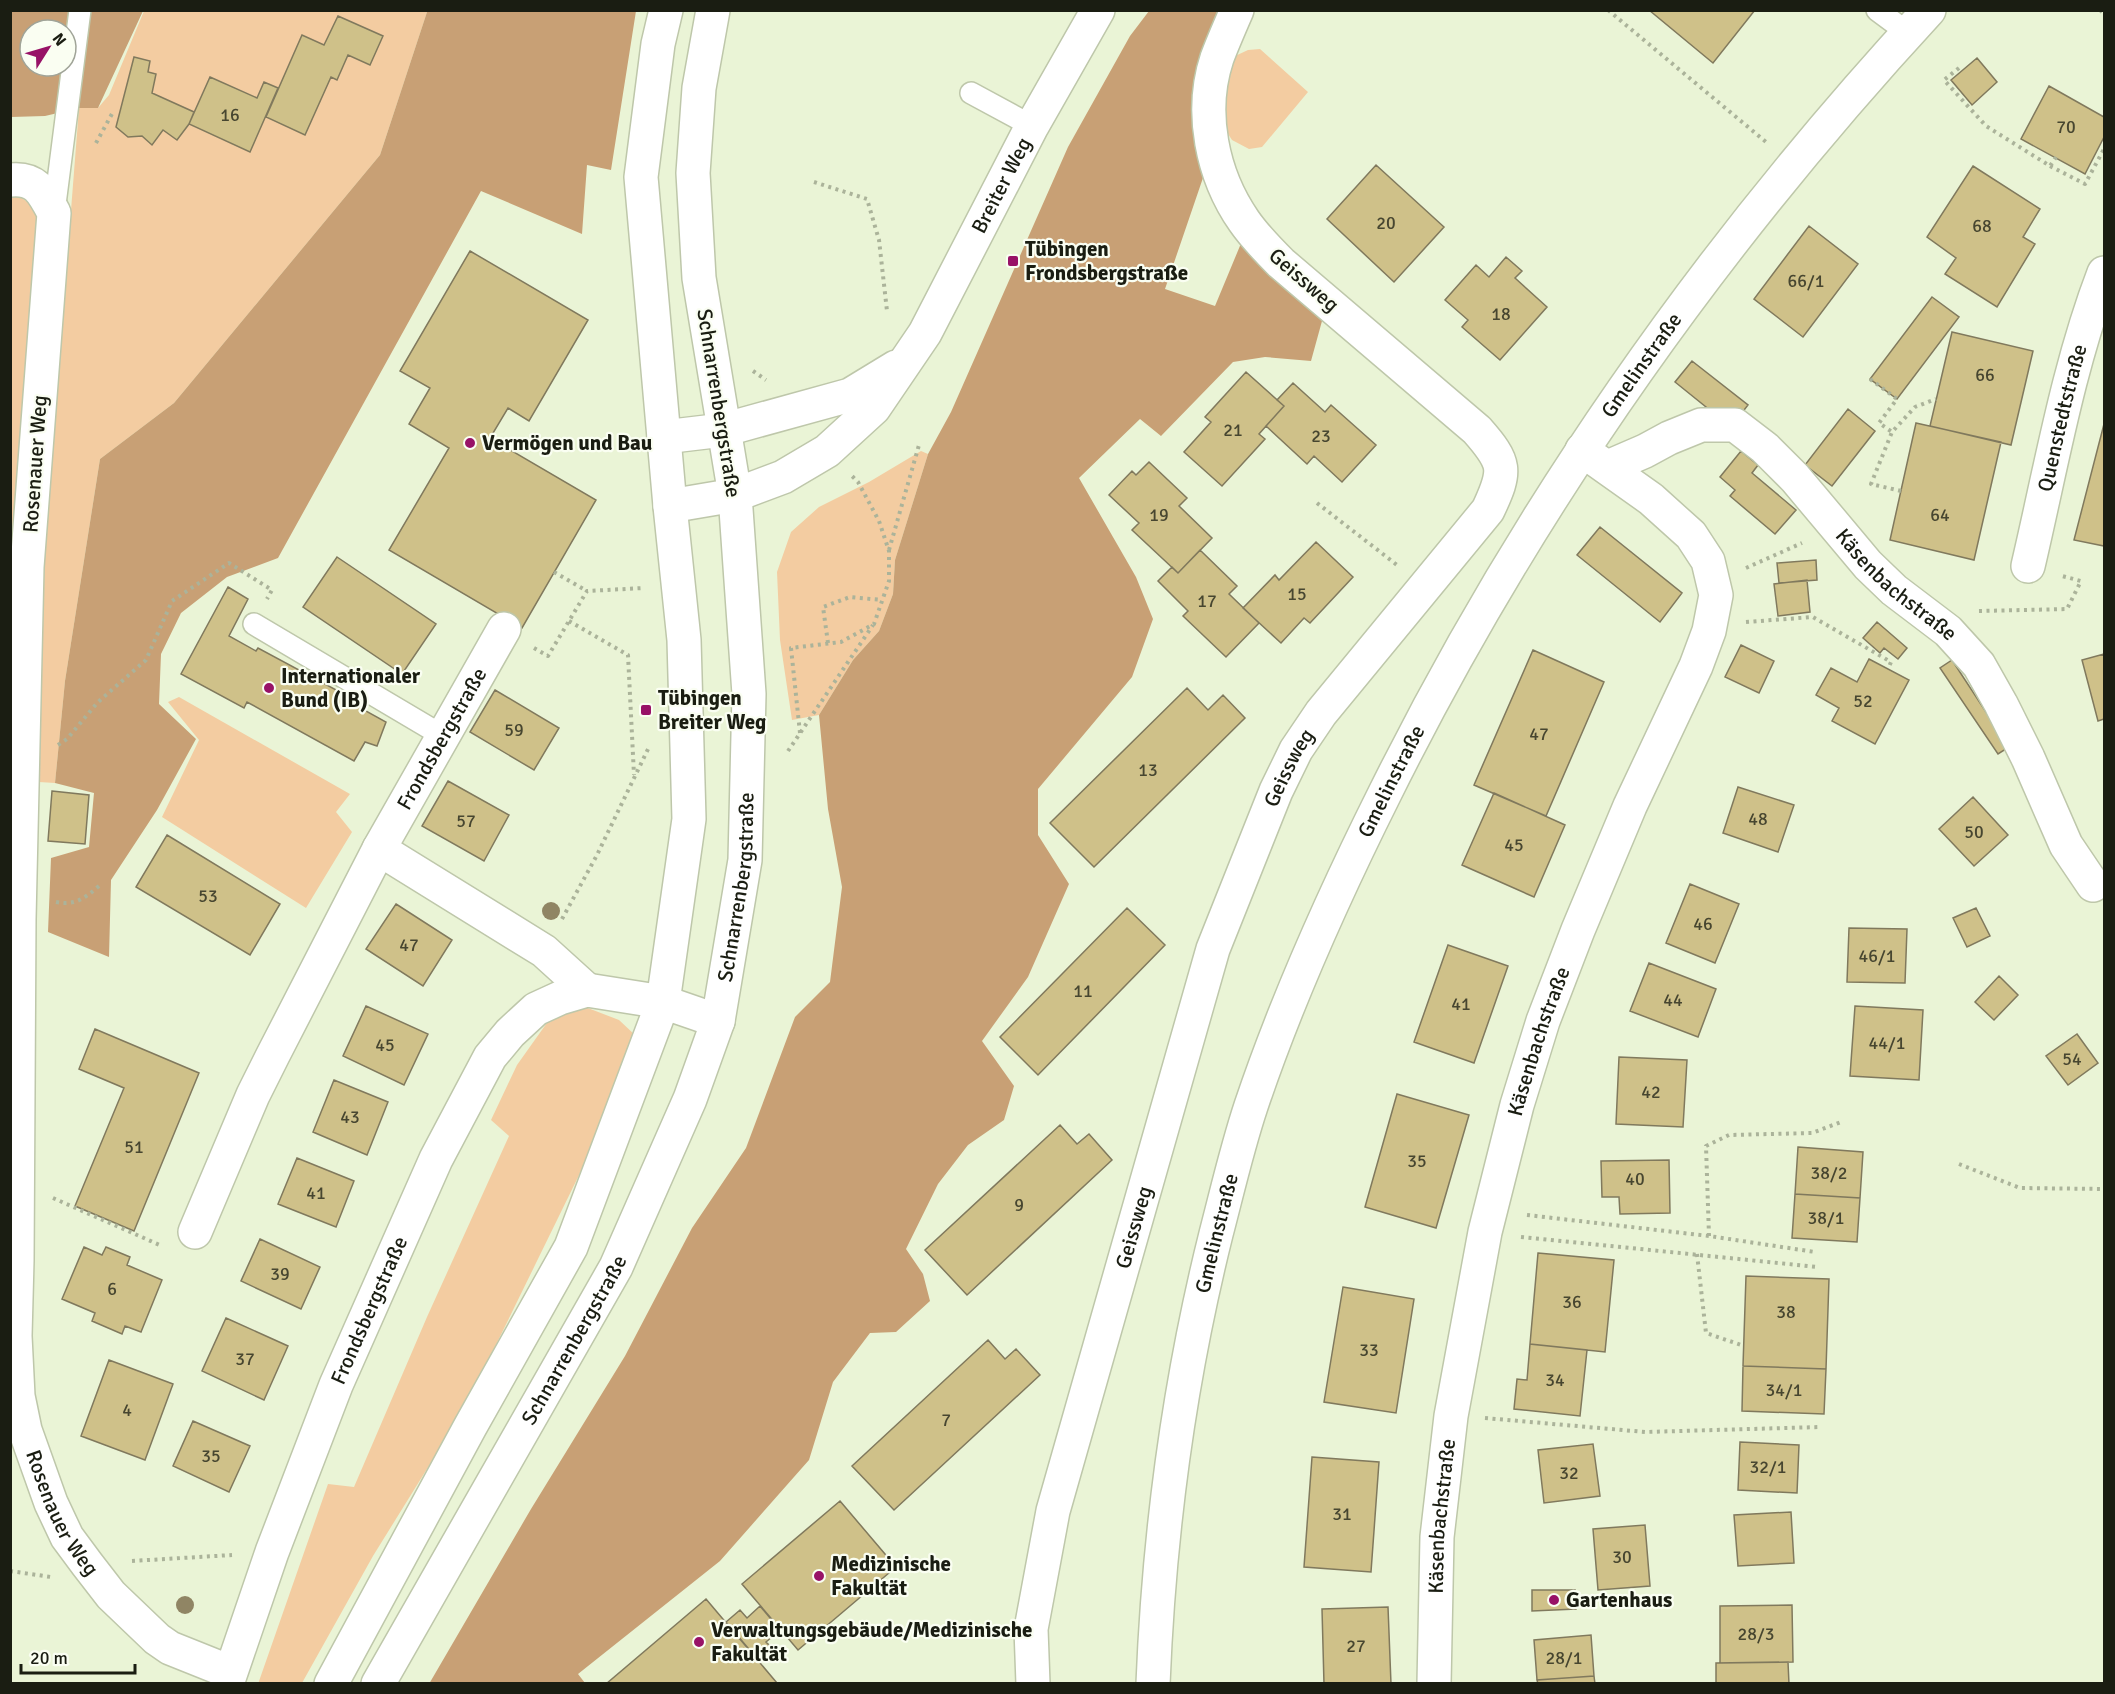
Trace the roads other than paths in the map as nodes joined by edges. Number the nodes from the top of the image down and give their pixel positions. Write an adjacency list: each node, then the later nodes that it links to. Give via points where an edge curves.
1 (81, 10): 11 (lane, Rosenauer Weg)
2 (666, 10): 15 (street, via 641,177)
3 (713, 10): 14 (street, Schnarrenbergstraße, via 699,88 693,173 699,278)
4 (1098, 10): 9 (street, Breiter Weg)
5 (1237, 10): 33 (street, Geissweg, via 1217,59 1208,110 1217,164 1243,219 1281,263 1477,430 1496,451 1502,469 1488,510 1321,713 1296,750 1228,907 1056,1500 1030,1629)
6 (1877, 10): 7 (lane)
7 (1918, 22): 16 (street, Gmelinstraße, via 1833,118 1686,302)
8 (971, 93): 9 (lane)
9 (1032, 126): 13 (street, Breiter Weg)
10 (10, 180): 11 (street, via 35,184)
11 (54, 213): 25 (street, Rosenauer Weg, via 27,567)
12 (2104, 273): 19 (street, Quenstedtstraße, via 2072,373)
13 (908, 360): 14 (street, Breiter Weg, via 850,395); 17 (street, Breiter Weg, via 874,408 827,451 783,477)
14 (723, 430): 15 (street, Breiter Weg); 17 (street, Schnarrenbergstraße)
15 (664, 437): 18 (street)
16 (1595, 458): 24 (street, Käsenbachstraße, via 1645,451 1701,425 1735,425 1765,448 1838,526 1868,565 1948,631 1979,665 2024,749 2066,845); 34 (street, Gmelinstraße, via 1512,562 1412,738 1313,945 1250,1108 1190,1347 1165,1507); 35 (street, Käsenbachstraße, via 1652,499 1691,535 1708,561 1716,595 1709,631 1696,666 1630,806 1578,930 1543,1021 1517,1105 1488,1220 1451,1416 1437,1537)
17 (735, 495): 18 (street, Breiter Weg); 28 (street, Schnarrenbergstraße, via 749,694 745,860)
18 (670, 506): 27 (street, via 684,640 689,819)
19 (2028, 566)
20 (254, 624): 22 (lane)
21 (504, 629): 22 (street, Frondsbergstraße)
22 (443, 736): 23 (street, Frondsbergstraße)
23 (379, 849): 26 (street, via 544,951); 29 (street, Frondsbergstraße, via 253,1095)
24 (2094, 885)
25 (16, 912): 30 (street, Rosenauer Weg, via 15,1336 18,1396 25,1430 67,1537 111,1595 157,1639)
26 (587, 990): 27 (street, Frondsbergstraße); 30 (street, Frondsbergstraße, via 536,1009 510,1033 490,1057 436,1159 336,1385)
27 (663, 1002): 28 (street, Frondsbergstraße); 31 (street, via 571,1247)
28 (717, 1021): 32 (street, Schnarrenbergstraße, via 690,1098 616,1267)
29 (195, 1232)
30 (229, 1678)
31 (331, 1683)
32 (378, 1683)
33 (1033, 1683)
34 (1153, 1683)
35 (1434, 1683)

